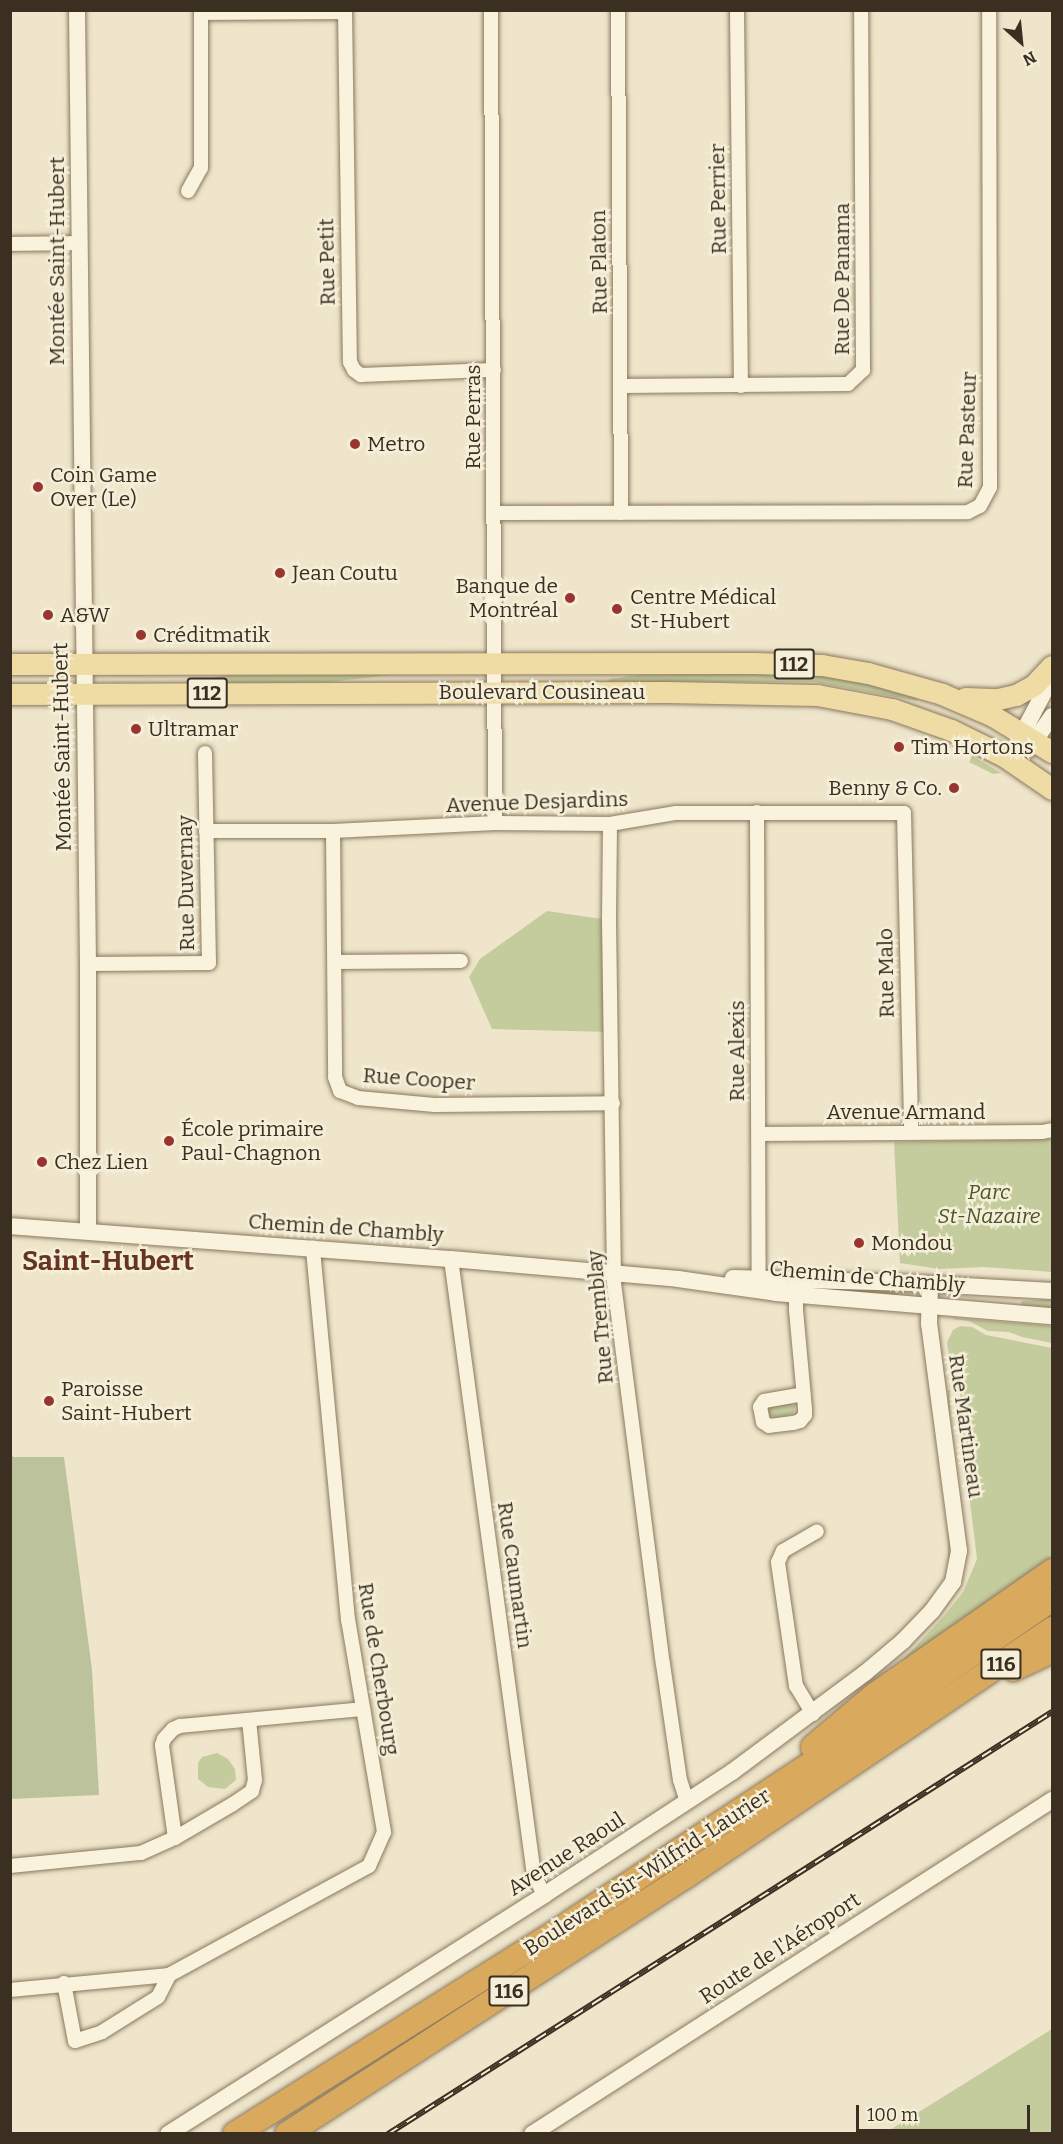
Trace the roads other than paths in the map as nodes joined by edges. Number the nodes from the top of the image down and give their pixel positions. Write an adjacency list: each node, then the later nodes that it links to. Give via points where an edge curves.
1 (78, 10): 11 (street, Montée Saint-Hubert)
2 (491, 10): 12 (street, Rue Perras)
3 (618, 10): 13 (street, Rue Platon)
4 (737, 10): 14 (street, Rue Perrier)
5 (861, 10): 14 (street, Rue De Panama, via 863,370 848,384)
6 (988, 10): 16 (street, Rue Pasteur, via 990,487 980,506 968,512)
7 (345, 11): 8 (street); 12 (street, Rue Petit, via 350,362 361,375)
8 (201, 12): 9 (street, via 201,168)
9 (188, 191)
10 (10, 243): 11 (street)
11 (78, 243): 19 (street, Montée Saint-Hubert)
12 (494, 370): 15 (street, Rue Perras)
13 (621, 386): 14 (street, Rue De Panama); 16 (street, Rue Platon)
14 (741, 386)
15 (494, 513): 16 (street, Rue Pasteur); 17 (street, Rue Perras)
16 (621, 513)
17 (496, 663): 19 (main road, Boulevard Cousineau / 112); 22 (street, Rue Perras); 25 (main road, Boulevard Cousineau / 112, via 811,664 868,673)
18 (10, 664): 19 (main road, Boulevard Cousineau / 112)
19 (84, 664): 24 (street, Montée Saint-Hubert)
20 (1053, 666): 25 (main road, via 1034,685 1010,697)
21 (1053, 677): 27 (street)
22 (494, 692): 24 (main road, Boulevard Cousineau / 112); 29 (main road, Boulevard Cousineau / 112, via 831,696 916,716); 33 (street, Rue Perras)
23 (10, 694): 24 (main road, Boulevard Cousineau / 112)
24 (84, 694): 39 (street, Montée Saint-Hubert)
25 (951, 698): 27 (main road, Boulevard Cousineau / 112)
26 (1053, 716): 27 (street)
27 (1037, 742): 29 (street)
28 (205, 753): 35 (street, Rue Duvernay)
29 (1015, 763): 30 (main road, Boulevard Cousineau / 112)
30 (1053, 789)
31 (757, 812): 32 (street, Avenue Desjardins); 34 (street, Avenue Desjardins, via 676,813); 43 (street, Rue Alexis)
32 (904, 813): 42 (street, Rue Malo)
33 (495, 823): 34 (street, Avenue Desjardins); 36 (street, Avenue Desjardins)
34 (610, 824): 40 (street, Rue Tremblay)
35 (206, 831): 36 (street, Avenue Desjardins); 39 (street, Rue Duvernay, via 209,963)
36 (333, 831): 38 (street, Rue Cooper)
37 (461, 960): 38 (street)
38 (335, 962): 40 (street, Rue Cooper, via 335,1077 340,1091 357,1098 435,1105)
39 (88, 964): 45 (street, Montée Saint-Hubert)
40 (612, 1103): 48 (street, Rue Tremblay)
41 (1053, 1130): 42 (street, Avenue Armand)
42 (912, 1132): 43 (street, Avenue Armand)
43 (759, 1134): 49 (street, Rue Alexis)
44 (10, 1226): 45 (street, Chemin de Chambly)
45 (88, 1231): 46 (street, Chemin de Chambly)
46 (313, 1248): 47 (street, Chemin de Chambly); 63 (street, Rue de Cherbourg, via 348,1620)
47 (451, 1259): 48 (street, Chemin de Chambly); 71 (street, Rue Caumartin, via 534,1875)
48 (614, 1275): 49 (street, Chemin de Chambly); 67 (street, Rue Tremblay, via 663,1664 680,1780)
49 (759, 1284): 50 (street, Chemin de Chambly); 52 (street, Chemin de Chambly)
50 (930, 1284): 51 (street, Chemin de Chambly); 53 (street, Rue Martineau)
51 (1053, 1291)
52 (796, 1294): 53 (street, Chemin de Chambly); 55 (street)
53 (929, 1306): 54 (street, Chemin de Chambly); 58 (street, Rue Martineau, via 959,1545)
54 (1053, 1316)
55 (803, 1394)
56 (817, 1532): 64 (street, via 783,1551 778,1562 796,1686)
57 (1053, 1571): 68 (highway, via 876,1694)
58 (956, 1574): 64 (street, Avenue Raoul, via 940,1601 915,1630)
59 (1053, 1599): 68 (highway, Boulevard Sir-Wilfrid-Laurier / 116)
60 (1053, 1629): 62 (highway, Boulevard Sir-Wilfrid-Laurier / 116)
61 (1053, 1651): 62 (highway)
62 (949, 1700): 77 (highway, Boulevard Sir-Wilfrid-Laurier / 116, via 695,1870)
63 (363, 1709): 65 (street); 72 (street, Rue de Cherbourg, via 384,1832 369,1866)
64 (813, 1714): 67 (street, Avenue Raoul)
65 (249, 1720): 69 (street, via 255,1780 252,1791); 69 (street, via 180,1726 164,1739)
66 (1053, 1800): 78 (street, Route de l'Aéroport)
67 (687, 1802): 71 (street, Avenue Raoul)
68 (719, 1825): 76 (highway, Boulevard Sir-Wilfrid-Laurier / 116)
69 (175, 1838): 70 (street, via 141,1853)
70 (10, 1866)
71 (544, 1896): 75 (street, Avenue Raoul)
72 (169, 1975): 73 (street, Rue de Cherbourg); 73 (street, Rue de Cherbourg, via 158,1997 102,2032 75,2041)
73 (64, 1983): 74 (street, Rue de Cherbourg)
74 (10, 1990)
75 (168, 2133)
76 (235, 2133)
77 (287, 2133)
78 (532, 2133)

